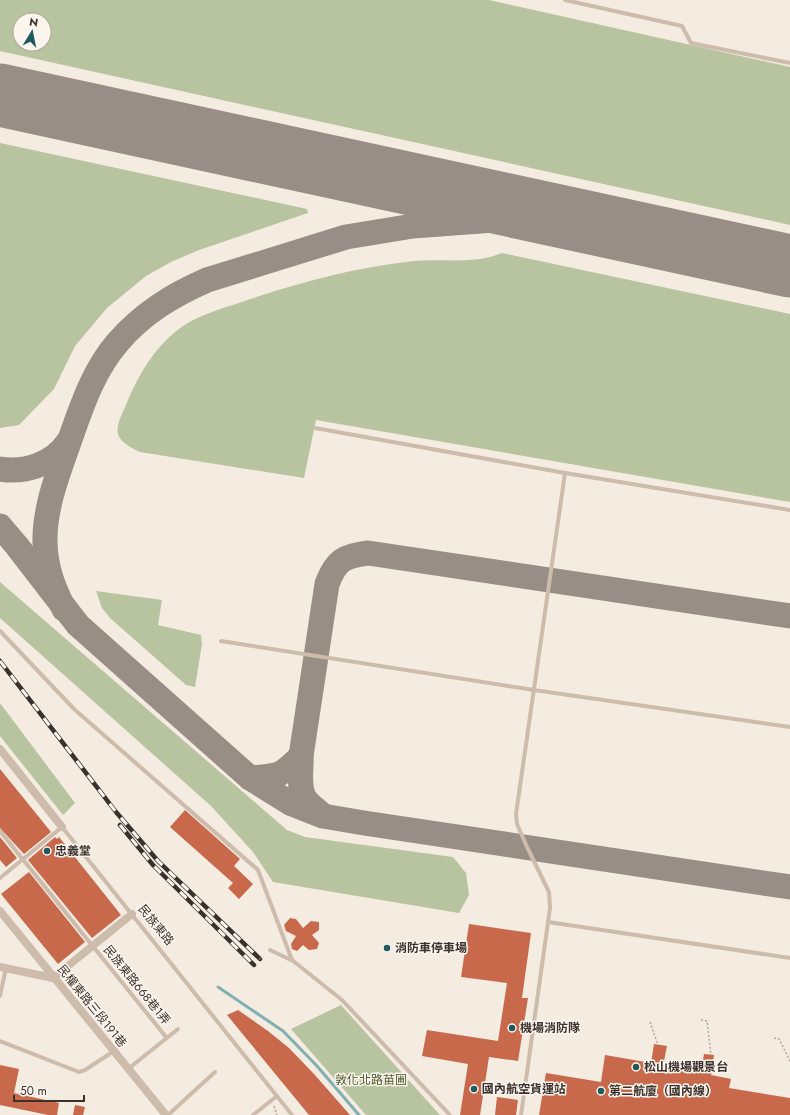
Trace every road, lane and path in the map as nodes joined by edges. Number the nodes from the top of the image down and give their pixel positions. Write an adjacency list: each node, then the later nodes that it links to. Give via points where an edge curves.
1 (566, 0): 2 (lane, via 682,26 691,43)
2 (790, 63)
3 (315, 428): 4 (lane)
4 (565, 473): 5 (lane); 8 (lane)
5 (790, 510)
6 (0, 631): 21 (lane, via 74,709 258,870)
7 (221, 641): 8 (lane)
8 (534, 690): 9 (lane); 17 (lane, via 516,814 517,824 549,892)
9 (790, 727)
10 (0, 749): 11 (street, 民族東路)
11 (62, 827): 13 (lane); 16 (lane, 民族東路)
12 (0, 832): 13 (lane, 民族東路668巷1弄)
13 (22, 859): 14 (lane); 18 (lane, 民族東路668巷1弄)
14 (0, 878)
15 (0, 911): 23 (street, 民權東路三段191巷)
16 (132, 914): 18 (street); 37 (lane, 民族東路)
17 (548, 922): 20 (lane); 44 (lane)
18 (92, 945): 23 (street); 28 (lane, 民族東路668巷1弄)
19 (270, 950): 21 (lane)
20 (790, 958)
21 (292, 960): 43 (lane, via 342,1000)
22 (3, 968): 23 (street); 24 (lane)
23 (53, 978): 32 (street, 民權東路三段191巷)
24 (0, 996)
25 (701, 1020): 33 (path, via 707,1021)
26 (650, 1022): 31 (path)
27 (178, 1029): 28 (lane)
28 (166, 1037): 35 (lane)
29 (774, 1038): 34 (path, via 779,1039)
30 (0, 1041): 32 (lane, via 79,1072)
31 (658, 1045)
32 (114, 1051): 35 (street, 民權東路三段191巷)
33 (711, 1055)
34 (790, 1061)
35 (127, 1069): 39 (street, 民權東路三段191巷)
36 (215, 1072): 39 (lane)
37 (277, 1096): 40 (lane); 42 (lane, 民族東路)
38 (274, 1104): 41 (path)
39 (167, 1115)
40 (253, 1115)
41 (277, 1115)
42 (292, 1115)
43 (450, 1115)
44 (521, 1115)

